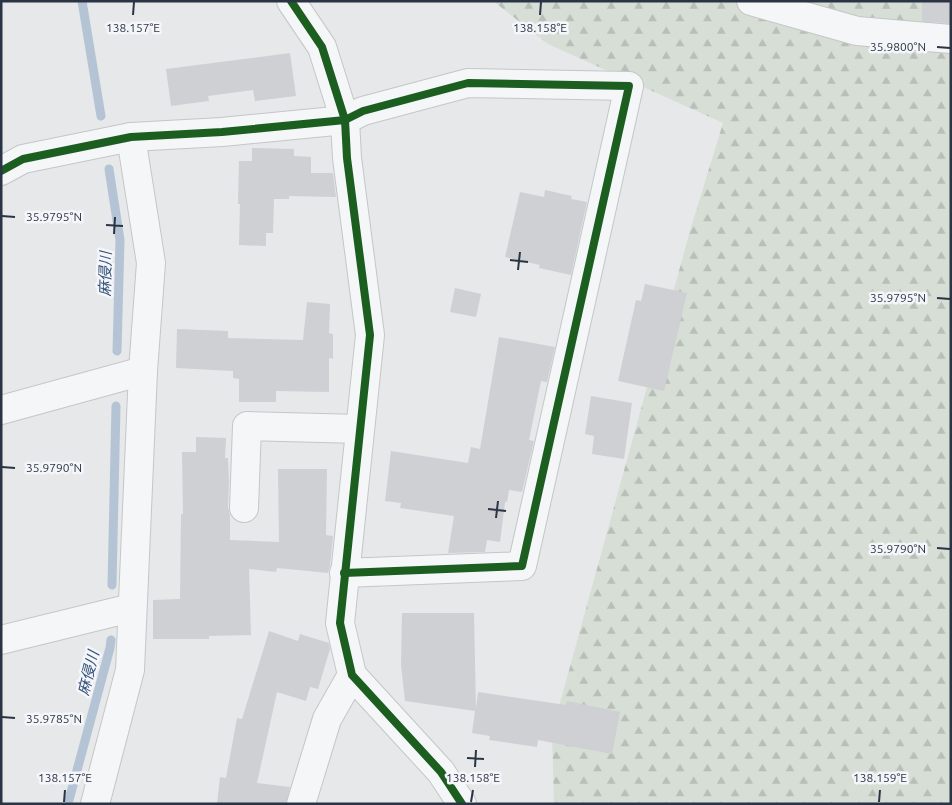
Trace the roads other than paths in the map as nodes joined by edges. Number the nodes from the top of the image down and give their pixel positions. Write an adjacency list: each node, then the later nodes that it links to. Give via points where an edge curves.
1 (291, 1): 4 (street, via 322,47)
2 (751, 1): 3 (street, via 857,31)
3 (951, 39)
4 (344, 120): 5 (street); 9 (street, via 370,335); 11 (street, via 363,111 468,83 629,86 522,566)
5 (131, 137): 6 (street, via 23,159); 7 (street, via 151,263)
6 (1, 170)
7 (143, 371): 8 (street); 12 (street)
8 (1, 410)
9 (360, 429): 10 (street, via 247,426); 11 (street)
10 (244, 508)
11 (344, 573): 14 (street, via 340,623)
12 (131, 608): 13 (street); 15 (street, via 130,670)
13 (1, 640)
14 (352, 675): 16 (street, via 327,719); 17 (street, via 441,772)
15 (94, 804)
16 (301, 804)
17 (462, 804)

